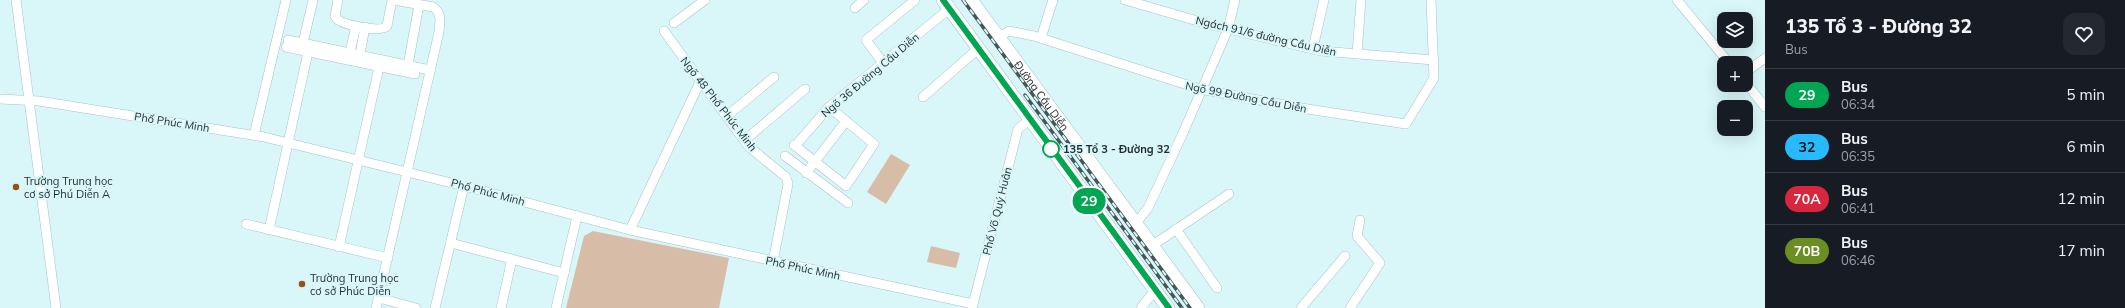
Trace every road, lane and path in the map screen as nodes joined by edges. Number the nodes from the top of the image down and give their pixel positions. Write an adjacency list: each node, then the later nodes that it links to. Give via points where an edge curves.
1 (16, 0): 49 (street)
2 (286, 0): 55 (street)
3 (313, 0): 26 (street)
4 (338, 0): 21 (street, via 335,16 338,20)
5 (393, 0): 18 (street); 21 (street, via 384,28)
6 (705, 0): 20 (street)
7 (864, 0): 19 (street)
8 (915, 0): 36 (street, via 866,40)
9 (971, 0): 24 (highway, Đường Cầu Diễn)
10 (1053, 0): 25 (street)
11 (1125, 0): 22 (street, Ngách 91/6 đường Cầu Diễn)
12 (1235, 0): 22 (street)
13 (1324, 0): 28 (street)
14 (1361, 0): 32 (street)
15 (1432, 0): 35 (street)
16 (1677, 0): 33 (street)
17 (946, 4): 27 (highway); 36 (street, Ngõ 36 Đường Cầu Diễn)
18 (419, 5): 37 (street); 40 (street, via 433,7 440,16)
19 (855, 8)
20 (674, 23)
21 (360, 27): 30 (street); 31 (street)
22 (1228, 29): 28 (street, Ngách 91/6 đường Cầu Diễn); 45 (street)
23 (664, 32): 43 (street, Ngõ 48 Phố Phúc Minh)
24 (999, 37): 25 (street, Ngõ 99 Đường Cầu Diễn, via 1009,31); 68 (highway, Đường Cầu Diễn)
25 (1041, 38): 45 (street, Ngõ 99 Đường Cầu Diễn)
26 (303, 43): 29 (street, via 287,44); 30 (street)
27 (979, 48): 47 (street); 53 (highway)
28 (1313, 48): 32 (street, Ngách 91/6 đường Cầu Diễn)
29 (308, 52): 38 (street); 57 (street)
30 (350, 52): 31 (street)
31 (360, 54): 37 (street)
32 (1357, 54): 35 (street, Ngách 91/6 đường Cầu Diễn)
33 (1723, 56)
34 (1765, 58): 39 (street)
35 (1434, 60): 45 (street, Ngõ 99 Đường Cầu Diễn, via 1434,78 1406,124)
36 (883, 63): 50 (street, Ngõ 36 Đường Cầu Diễn)
37 (408, 65): 40 (street)
38 (379, 67): 41 (street); 59 (street)
39 (1753, 67)
40 (430, 70): 61 (street)
41 (414, 74)
42 (774, 77): 52 (street)
43 (701, 80): 52 (street, Ngõ 48 Phố Phúc Minh); 72 (street)
44 (805, 89): 56 (street)
45 (1200, 89): 68 (street, via 1148,208)
46 (1753, 92): 51 (street)
47 (923, 97)
48 (0, 99): 49 (street, Phố Phúc Minh)
49 (29, 100): 55 (street, Phố Phúc Minh); 85 (street)
50 (829, 107): 54 (street); 60 (street, Ngõ 36 Đường Cầu Diễn, via 794,145)
51 (1765, 107)
52 (727, 116): 56 (street, Ngõ 48 Phố Phúc Minh)
53 (1029, 120): 82 (highway); 84 (street, Phố Võ Quý Huân, via 1018,129)
54 (846, 121): 60 (street); 60 (street, via 874,144 846,186)
55 (254, 135): 57 (street, Phố Phúc Minh)
56 (745, 140): 79 (street, Ngõ 48 Phố Phúc Minh, via 766,162 786,177 788,184)
57 (288, 143): 59 (street, Phố Phúc Minh); 71 (street)
58 (785, 156): 62 (street)
59 (359, 160): 61 (street, Phố Phúc Minh); 75 (street)
60 (815, 162): 62 (street)
61 (408, 172): 63 (street, Phố Phúc Minh); 77 (street)
62 (806, 173): 65 (street)
63 (464, 186): 66 (street, Phố Phúc Minh); 73 (street)
64 (1229, 194): 70 (street)
65 (848, 203)
66 (577, 216): 72 (street, Phố Phúc Minh); 80 (street)
67 (1360, 220): 95 (street, via 1357,236 1380,263)
68 (1137, 222): 74 (highway, Đường Cầu Diễn)
69 (246, 224): 71 (street)
70 (1176, 228): 74 (street); 81 (street)
71 (269, 230): 75 (street)
72 (630, 230): 79 (street, Phố Phúc Minh)
73 (451, 243): 78 (street); 88 (street)
74 (1153, 245): 93 (highway, Đường Cầu Diễn)
75 (339, 247): 77 (street)
76 (1345, 256): 94 (street)
77 (388, 258): 83 (street)
78 (512, 259): 80 (street); 89 (street)
79 (773, 262): 84 (street, Phố Phúc Minh)
80 (564, 273): 90 (street)
81 (1217, 288)
82 (1155, 290): 91 (street); 92 (highway)
83 (379, 298): 86 (street); 87 (street)
84 (973, 306)
85 (56, 308)
86 (376, 308)
87 (416, 308)
88 (435, 308)
89 (501, 308)
90 (556, 308)
91 (1141, 308)
92 (1168, 308)
93 (1198, 308)
94 (1301, 308)
95 (1350, 308)

